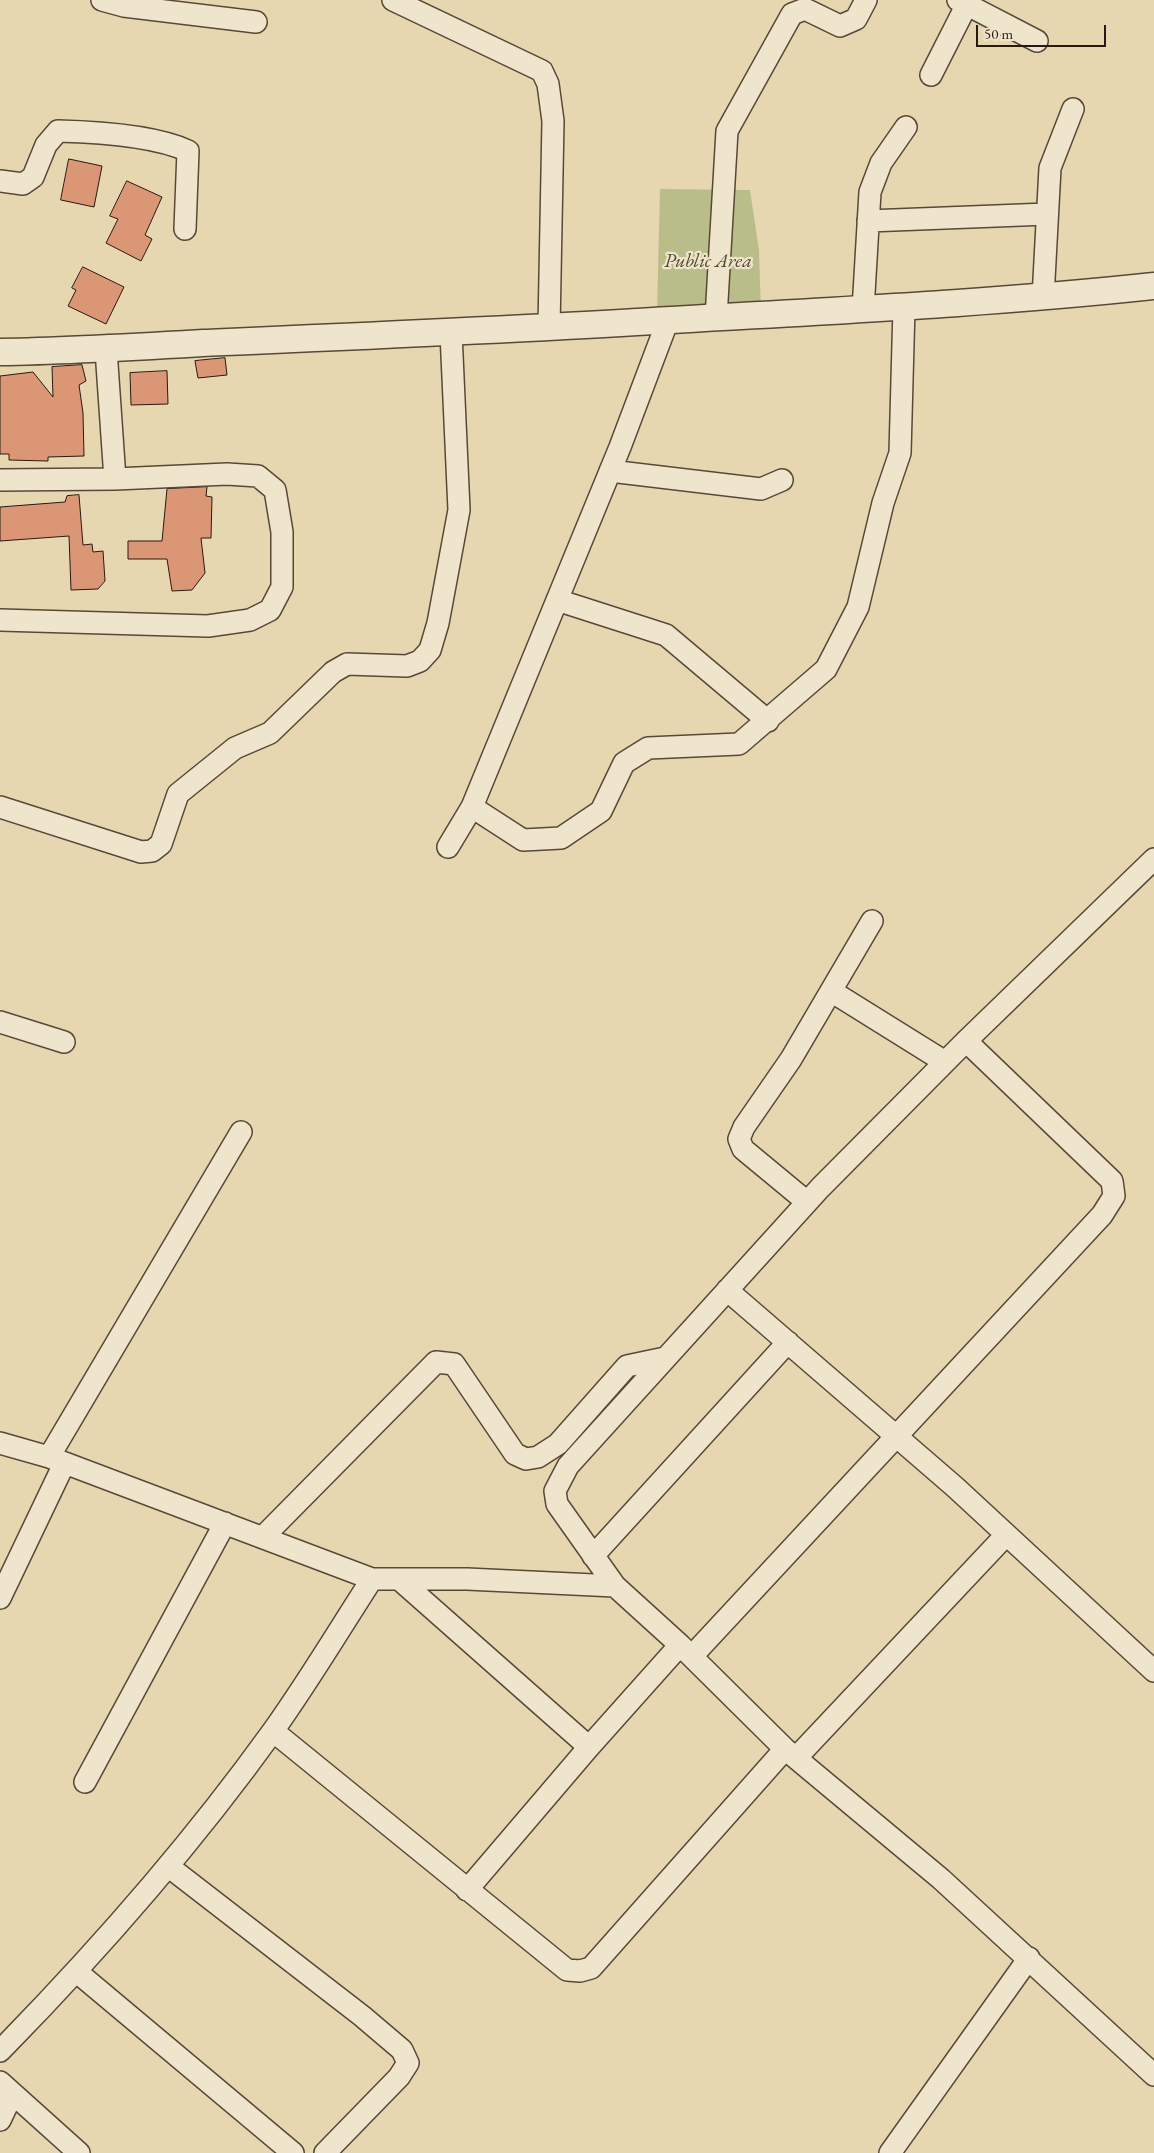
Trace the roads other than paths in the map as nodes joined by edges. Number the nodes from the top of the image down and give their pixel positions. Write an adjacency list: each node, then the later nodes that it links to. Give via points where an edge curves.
1 (102, 0): 5 (street, via 124,6)
2 (393, 0): 20 (street, via 542,70 548,84 553,121)
3 (866, 0): 18 (street, via 856,19 840,26 806,9 792,14 727,131)
4 (962, 2): 6 (street); 7 (street)
5 (256, 22)
6 (1038, 41)
7 (931, 75)
8 (1073, 109): 11 (street, via 1050,168)
9 (906, 126): 12 (street, via 881,163 870,192)
10 (0, 180): 13 (street, via 23,184 33,177 46,145 58,131 91,132 174,144 188,151)
11 (1047, 214): 12 (street); 15 (street)
12 (868, 221): 17 (street)
13 (185, 229)
14 (1154, 286): 15 (street)
15 (1043, 298): 16 (street)
16 (904, 307): 17 (street); 30 (street, via 900,452 883,503 858,607 826,669)
17 (863, 310): 18 (street)
18 (716, 318): 19 (street)
19 (668, 320): 20 (street); 24 (street)
20 (549, 327): 21 (street)
21 (451, 334): 22 (street); 31 (street, via 459,510 438,622 430,650 420,661 407,666 347,664 333,672 270,733 235,748 178,794 166,834 152,851 141,852)
22 (106, 350): 23 (street); 25 (street)
23 (0, 352)
24 (610, 471): 27 (street, via 761,489); 28 (street)
25 (115, 479): 26 (street); 29 (street, via 227,474 258,476 275,490 282,532 282,587 270,610 250,620 208,626)
26 (0, 480)
27 (782, 480)
28 (557, 600): 30 (street, via 666,635); 32 (street)
29 (0, 620)
30 (768, 721): 32 (street, via 738,744 648,748 624,763 601,811 561,838 523,840)
31 (0, 807)
32 (472, 807): 33 (street)
33 (448, 846)
34 (1154, 859): 38 (street)
35 (872, 921): 36 (street)
36 (831, 992): 40 (street); 42 (street, via 739,1139 743,1149)
37 (0, 1022): 39 (street)
38 (966, 1041): 40 (street); 46 (street, via 1112,1181 1114,1196 1102,1215)
39 (64, 1042)
40 (945, 1062): 42 (street)
41 (241, 1132): 48 (street)
42 (807, 1202): 43 (street)
43 (727, 1290): 44 (street); 45 (street)
44 (788, 1342): 46 (street); 52 (street)
45 (665, 1358): 51 (street, via 627,1366 558,1444 538,1457 526,1459 515,1454 454,1364 436,1362); 52 (street, via 568,1466 555,1491 557,1504)
46 (897, 1437): 50 (street); 57 (street)
47 (0, 1443): 48 (street)
48 (57, 1461): 49 (street); 56 (street)
49 (225, 1523): 51 (street); 62 (street)
50 (1006, 1535): 58 (street); 61 (street)
51 (263, 1537): 53 (street)
52 (593, 1556): 55 (street)
53 (372, 1579): 54 (street); 59 (street)
54 (400, 1580): 55 (street, via 467,1579); 60 (street)
55 (615, 1586): 57 (street)
56 (0, 1598)
57 (686, 1650): 60 (street); 61 (street)
58 (1154, 1671)
59 (273, 1731): 63 (street); 64 (street)
60 (588, 1747): 64 (street)
61 (790, 1754): 64 (street, via 591,1968 567,1970); 65 (street, via 941,1879)
62 (84, 1782)
63 (168, 1866): 66 (street); 73 (street, via 402,2050 408,2063 399,2077)
64 (467, 1890)
65 (1029, 1958): 68 (street); 74 (street)
66 (77, 1972): 67 (street); 72 (street)
67 (0, 2052)
68 (1154, 2075)
69 (6, 2089): 70 (street); 71 (street)
70 (0, 2120)
71 (79, 2153)
72 (293, 2153)
73 (325, 2153)
74 (890, 2153)

